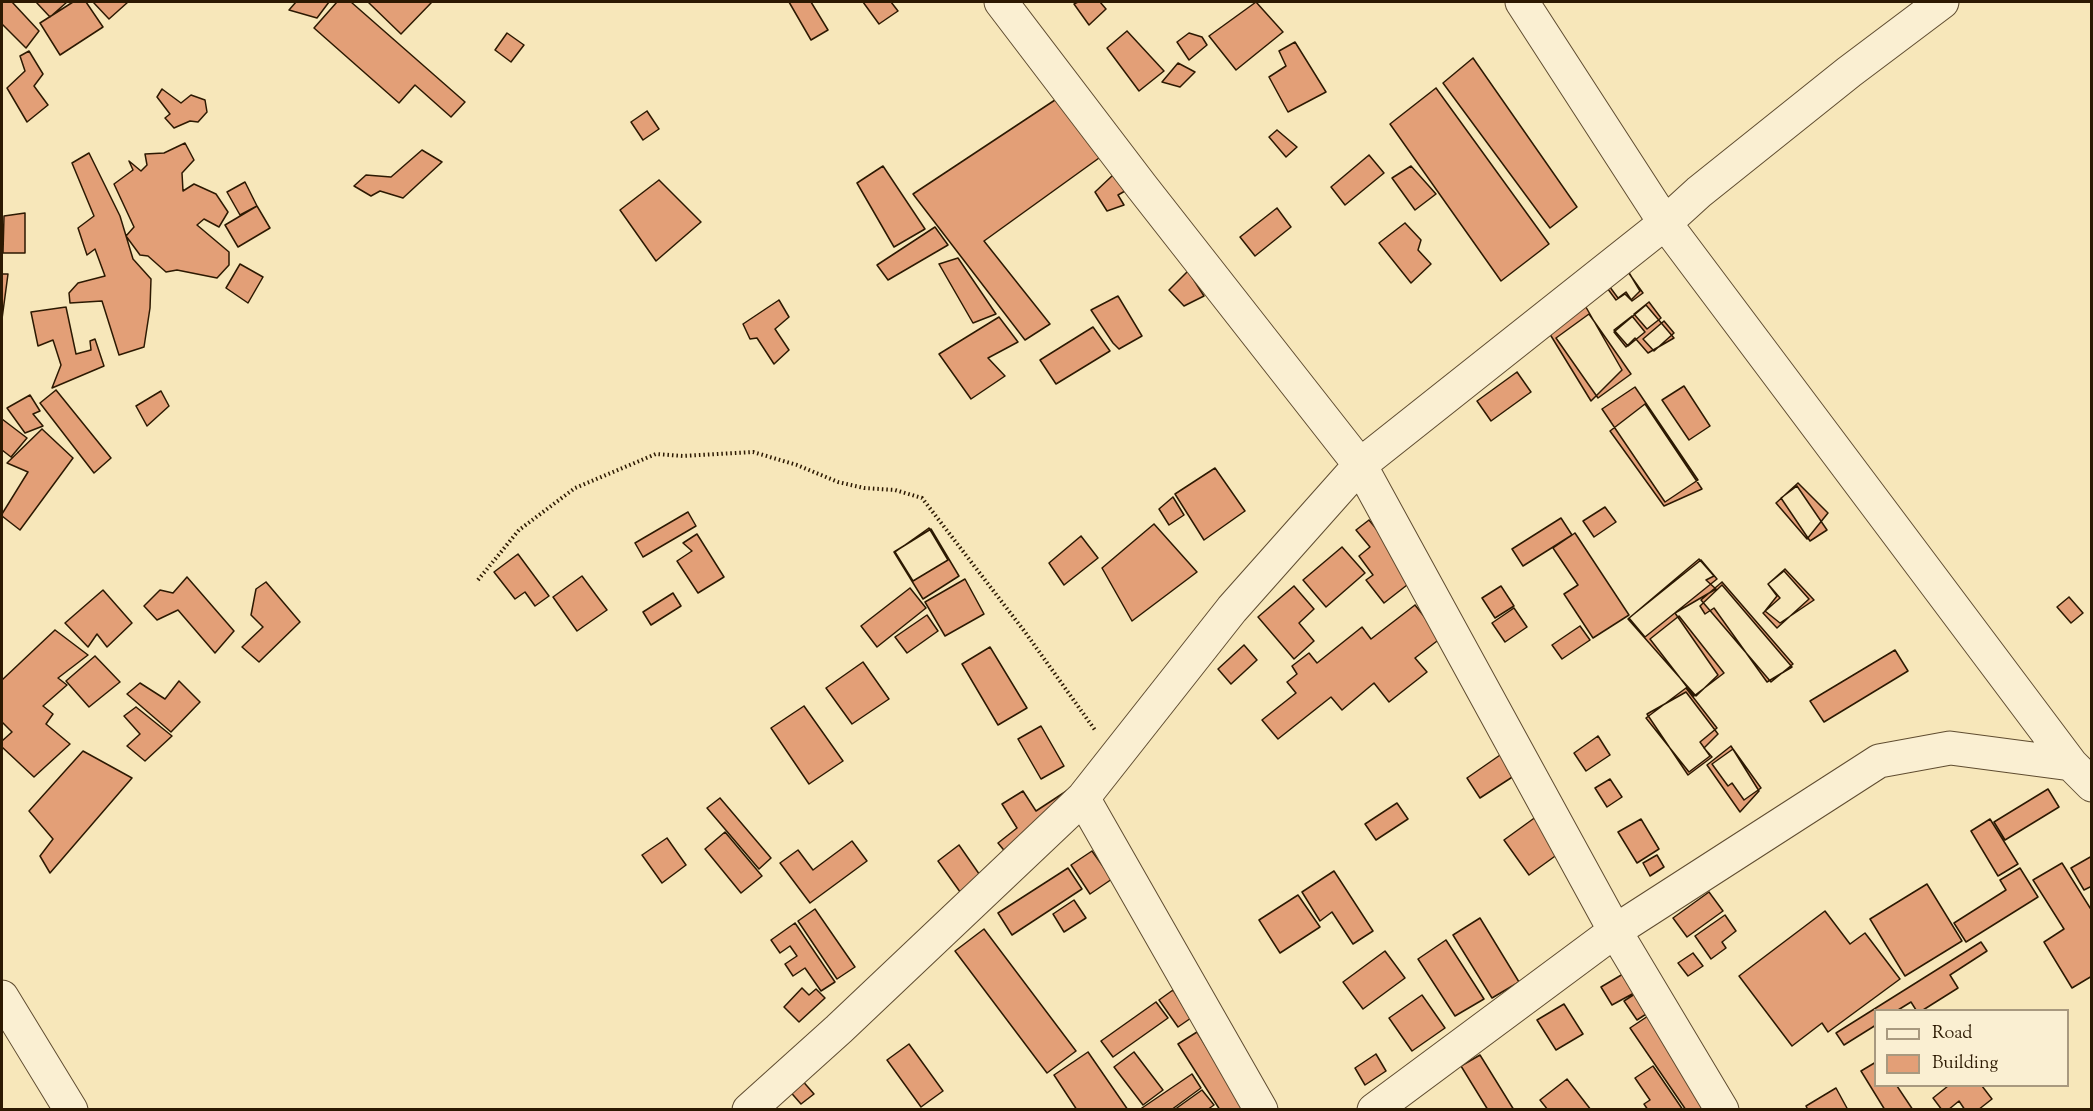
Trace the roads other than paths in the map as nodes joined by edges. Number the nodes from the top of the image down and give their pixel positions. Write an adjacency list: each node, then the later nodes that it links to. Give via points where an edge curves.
1 (1001, 2): 5 (street)
2 (1522, 2): 4 (street)
3 (1942, 2): 4 (street, via 1831,86)
4 (1665, 223): 5 (street); 6 (street)
5 (1360, 465): 7 (street, via 1232,609); 8 (street)
6 (2081, 775): 8 (street, via 2018,756 1950,748 1879,761)
7 (1083, 798): 11 (street); 12 (street)
8 (1616, 932): 13 (street); 14 (street)
9 (2, 997): 10 (street)
10 (71, 1110)
11 (749, 1110)
12 (1261, 1110)
13 (1374, 1110)
14 (1722, 1110)

